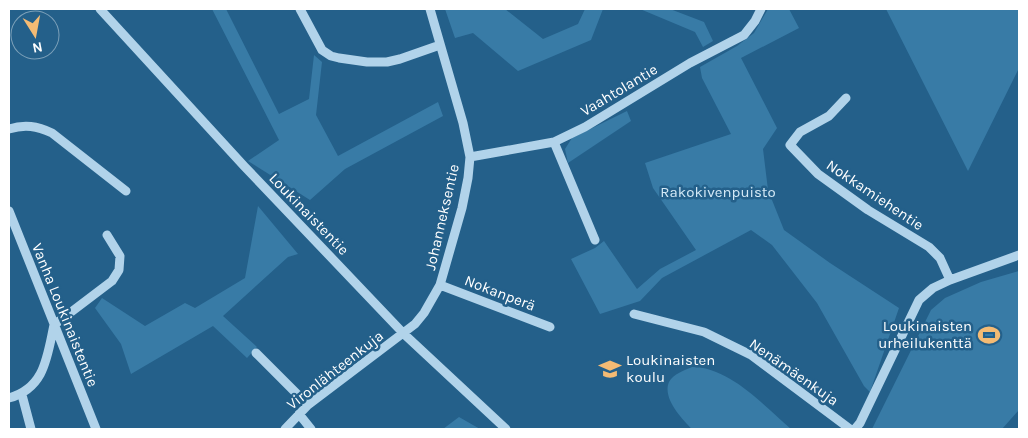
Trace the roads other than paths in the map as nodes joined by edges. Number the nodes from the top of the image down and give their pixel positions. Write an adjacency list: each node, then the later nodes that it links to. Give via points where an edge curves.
1 (100, 9): 20 (street, Loukinaistentie)
2 (300, 9): 5 (street, via 322,50 330,56 387,62)
3 (430, 9): 5 (street, Johanneksentie)
4 (761, 9): 8 (street, Vaahtolantie, via 744,35)
5 (440, 45): 9 (street, Johanneksentie)
6 (846, 98): 15 (street, Nokkamiehentie, via 829,116 800,132 790,145 818,174 868,210 929,247 940,258)
7 (9, 129): 10 (street, via 28,126 52,134)
8 (554, 142): 9 (street, Vaahtolantie); 13 (street)
9 (470, 157): 16 (street, Johanneksentie, via 462,208)
10 (126, 190)
11 (9, 211): 18 (street, Vanha Loukinaistentie)
12 (106, 235): 18 (street, via 120,256 119,270 112,281)
13 (595, 240)
14 (1019, 255): 15 (street)
15 (950, 280): 32 (street, via 919,300)
16 (440, 285): 19 (street, Nokanperä); 20 (street, Johanneksentie, via 424,313)
17 (634, 314): 31 (street, Nenämäenkuja, via 704,332 751,355)
18 (54, 325): 22 (street, via 40,376); 27 (street, Vanha Loukinaistentie)
19 (550, 327)
20 (404, 334): 24 (street, Vironlähteenkuja); 30 (street, Loukinaistentie)
21 (256, 353): 24 (street)
22 (22, 394): 23 (street); 26 (street)
23 (9, 398)
24 (308, 405): 25 (street, Vironlähteenkuja)
25 (299, 414): 28 (street, Vironlähteenkuja); 29 (street)
26 (31, 429)
27 (96, 429)
28 (285, 429)
29 (311, 429)
30 (506, 429)
31 (850, 429)
32 (855, 429)

